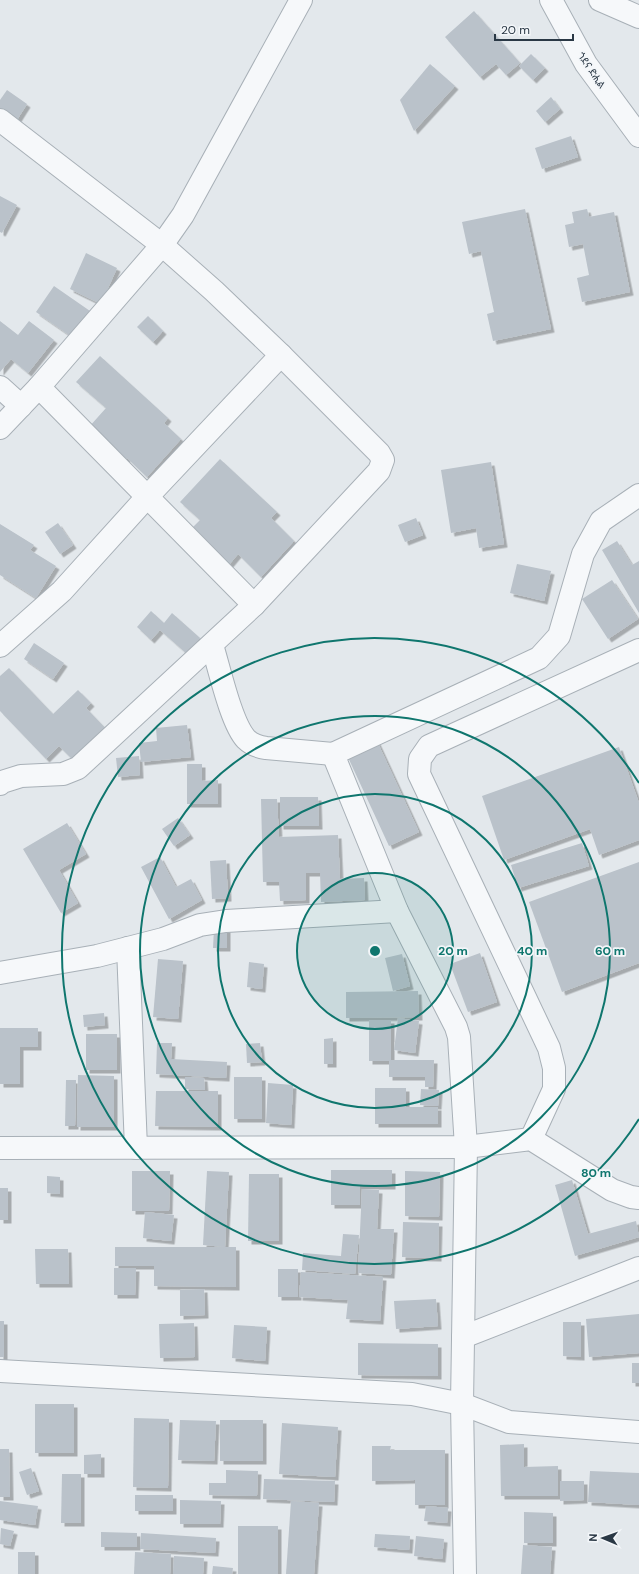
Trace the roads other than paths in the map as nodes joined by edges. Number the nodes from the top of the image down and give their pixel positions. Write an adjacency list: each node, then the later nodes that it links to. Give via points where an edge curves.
1 (301, 0): 7 (street, via 183,215)
2 (551, 0): 6 (street, ጎደና ድሒል, via 586,64)
3 (600, 0): 4 (street)
4 (639, 17)
5 (0, 120): 7 (street)
6 (639, 136)
7 (162, 244): 8 (street); 10 (street)
8 (281, 355): 14 (street); 15 (street, via 379,453 382,460 379,471)
9 (0, 387): 11 (street)
10 (39, 388): 11 (street); 14 (street)
11 (21, 406): 12 (street)
12 (0, 428)
13 (639, 494): 19 (street, via 601,521 582,554 559,636 540,658)
14 (147, 497): 15 (street); 17 (street, via 62,591)
15 (254, 605): 16 (street)
16 (212, 645): 19 (street, via 234,719 246,739 258,747); 20 (street, via 78,768 63,774 21,776)
17 (0, 646)
18 (639, 650): 24 (street, via 429,746 420,759 419,774 549,1048 554,1068 554,1090)
19 (333, 754): 21 (street)
20 (0, 784)
21 (397, 911): 22 (street, via 226,921 200,925 163,939); 25 (street, via 459,1037)
22 (128, 948): 23 (street); 27 (street)
23 (0, 973)
24 (531, 1139): 25 (street); 28 (street, via 612,1190)
25 (466, 1147): 27 (street); 30 (street)
26 (0, 1148): 27 (street)
27 (136, 1148)
28 (639, 1198)
29 (639, 1268): 30 (street)
30 (463, 1337): 32 (street)
31 (0, 1371): 32 (street, via 412,1394)
32 (462, 1404): 33 (street, via 509,1422); 34 (street)
33 (639, 1432)
34 (465, 1574)

